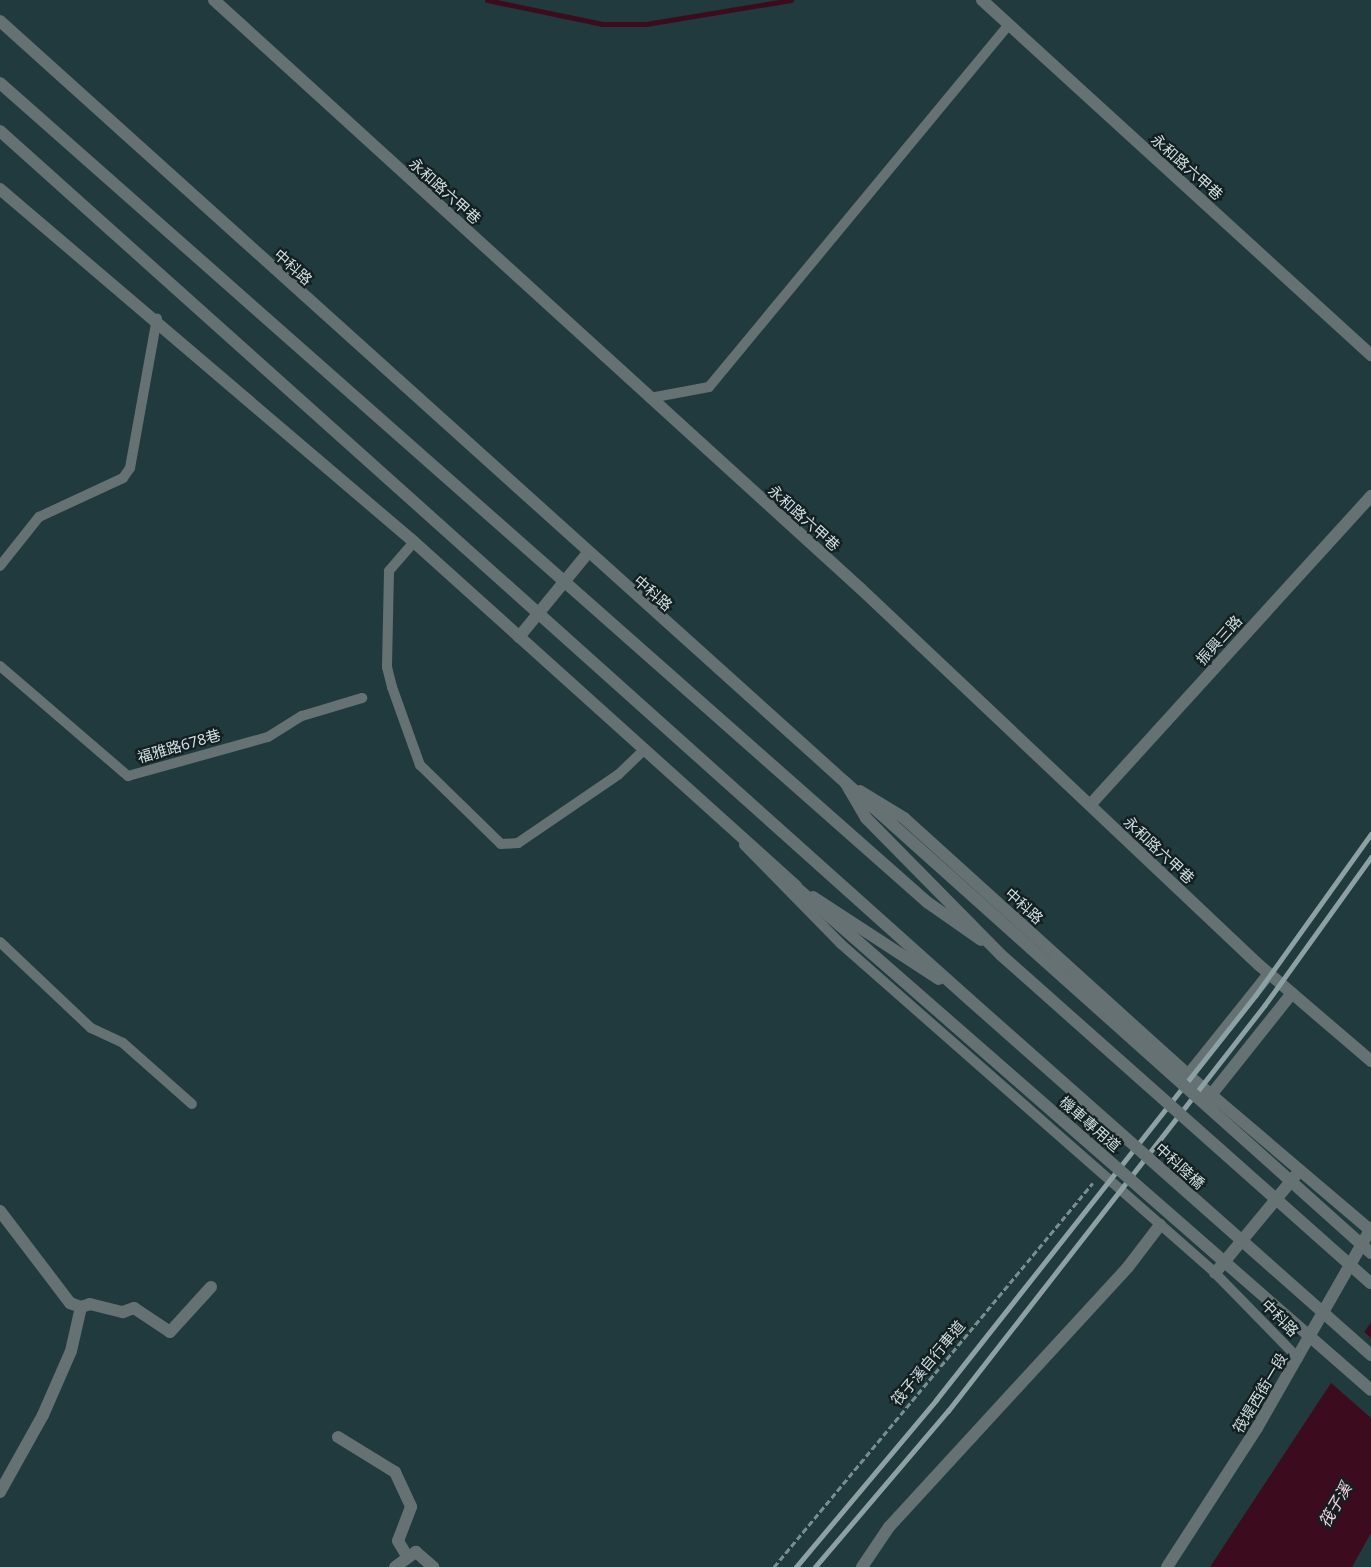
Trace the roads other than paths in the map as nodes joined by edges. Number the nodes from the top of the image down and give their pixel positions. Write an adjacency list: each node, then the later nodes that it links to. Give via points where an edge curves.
1 (214, 0): 10 (street, 永和路六甲巷)
2 (982, 0): 4 (street, 永和路六甲巷)
3 (0, 21): 13 (street, 中科路)
4 (1010, 25): 9 (street, 永和路六甲巷); 10 (lane, via 709,387)
5 (0, 83): 15 (street)
6 (0, 130): 16 (street)
7 (0, 189): 8 (street)
8 (157, 318): 12 (street); 14 (lane, via 130,468 123,478 39,517)
9 (1371, 356)
10 (651, 398): 22 (street, 永和路六甲巷)
11 (1371, 496): 22 (street, 振興三路)
12 (414, 542): 17 (street); 20 (lane, via 389,571 387,667 392,687 420,765 501,844 518,843 620,774)
13 (587, 554): 15 (street); 21 (street, 中科路)
14 (0, 566)
15 (566, 579): 16 (street); 26 (street, via 927,902)
16 (538, 611): 17 (street); 29 (street)
17 (519, 637): 20 (street)
18 (0, 666): 19 (lane, 福雅路678巷, via 128,776 268,737 302,716)
19 (362, 698)
20 (645, 749): 23 (street)
21 (845, 782): 26 (street, via 866,818); 31 (street, 中科路, via 904,818); 38 (street, bridge)
22 (1090, 805): 27 (street, 永和路六甲巷)
23 (739, 841): 24 (street); 36 (lane, 中科路, via 841,944)
24 (789, 881): 29 (street); 45 (street, 機車專用道, bridge)
25 (0, 942): 33 (lane, via 91,1028 123,1043)
26 (1001, 954): 40 (street, bridge)
27 (1269, 974): 28 (street, 永和路六甲巷); 31 (street)
28 (1292, 993): 30 (street, 永和路六甲巷); 32 (street)
29 (970, 1000): 43 (street, 中科陸橋, bridge)
30 (1371, 1061)
31 (1188, 1075): 32 (street, 中科路)
32 (1211, 1095): 34 (street, 中科路)
33 (192, 1104)
34 (1300, 1170): 37 (street, 中科路); 39 (street)
35 (0, 1210): 42 (street, via 70,1303)
36 (1160, 1225): 39 (lane, 中科路); 51 (street, via 1106,1292 889,1527)
37 (1370, 1229): 44 (street, 筏堤西街一段)
38 (1371, 1253)
39 (1215, 1274): 44 (lane, 中科路)
40 (1371, 1283)
41 (210, 1287): 42 (street, via 170,1332 134,1308 123,1312 90,1304)
42 (81, 1307): 47 (street, via 71,1351 43,1415)
43 (1371, 1355)
44 (1298, 1358): 52 (street, 筏堤西街一段)
45 (1371, 1390)
46 (338, 1437): 48 (street, via 395,1472 411,1508 398,1541)
47 (0, 1492)
48 (407, 1556): 49 (street); 50 (street, via 416,1552)
49 (395, 1567)
50 (433, 1567)
51 (862, 1567)
52 (1167, 1567)

